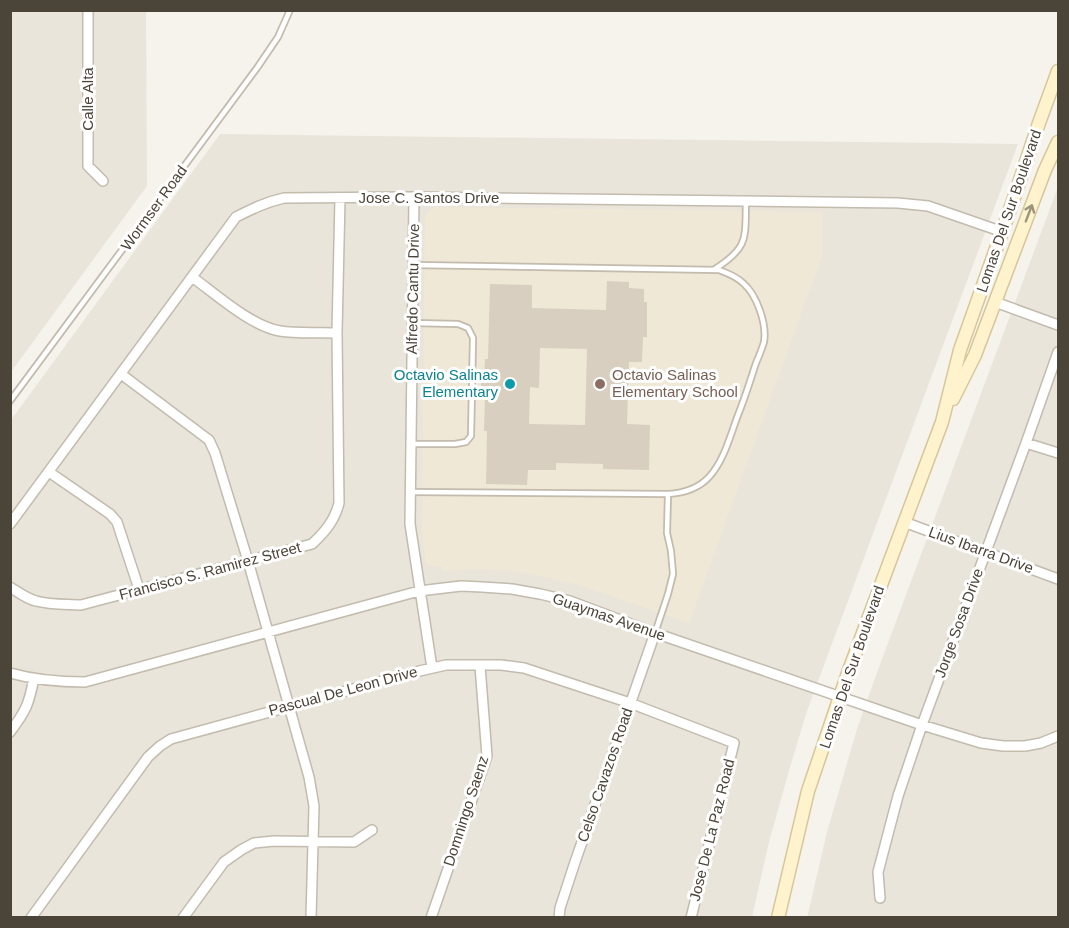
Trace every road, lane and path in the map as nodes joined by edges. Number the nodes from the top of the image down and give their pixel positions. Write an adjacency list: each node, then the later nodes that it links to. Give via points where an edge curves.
1 (88, 10): 5 (street, Calle Alta, via 88,166)
2 (291, 10): 20 (lane, Wormser Road, via 257,68)
3 (1059, 71): 9 (main road, Lomas Del Sur Boulevard)
4 (1059, 142): 13 (main road, Lomas Del Sur Boulevard, one-way to 4)
5 (103, 181)
6 (414, 197): 7 (street, Jose C. Santos Drive); 8 (street, Jose C. Santos Drive); 10 (street, Alfredo Cantu Drive)
7 (340, 198): 12 (street, Jose C. Santos Drive, via 284,198 236,217); 16 (street, Francisco S. Ramirez Street)
8 (746, 201): 9 (street, Jose C. Santos Drive, via 928,206); 11 (lane, via 743,243 735,255)
9 (1003, 232): 18 (main road, via 1009,244 975,332); 21 (main road, Lomas Del Sur Boulevard, via 960,350)
10 (413, 265): 11 (lane); 14 (street, Alfredo Cantu Drive)
11 (713, 270): 27 (lane, via 733,276 752,293 762,317 764,342 718,466 695,488)
12 (192, 277): 16 (street, via 264,326 283,332); 19 (street, Jose C. Santos Drive)
13 (995, 302): 15 (street); 18 (main road, Lomas Del Sur Boulevard)
14 (413, 323): 23 (street, Alfredo Cantu Drive); 23 (lane, via 458,324 468,328 473,338 471,436 466,442 455,444)
15 (1059, 325)
16 (337, 333): 31 (street, Francisco S. Ramirez Street, via 337,513 312,544)
17 (1059, 352): 22 (street, Jorge Sosa Drive)
18 (975, 355): 21 (main road, Lomas Del Sur Boulevard)
19 (121, 374): 25 (street, Jose C. Santos Drive); 31 (street, via 209,440)
20 (10, 401)
21 (942, 422): 28 (main road, Lomas Del Sur Boulevard)
22 (1026, 443): 24 (street); 30 (street, Jorge Sosa Drive)
23 (411, 444): 26 (street, Alfredo Cantu Drive)
24 (1059, 453)
25 (49, 472): 29 (street, Jose C. Santos Drive); 34 (street, via 117,522)
26 (411, 492): 27 (lane); 35 (street, Alfredo Cantu Drive, via 410,525)
27 (668, 494): 37 (lane, via 673,574)
28 (904, 522): 30 (street, Lius Ibarra Drive); 42 (main road, Lomas Del Sur Boulevard)
29 (10, 524)
30 (985, 552): 32 (street, Lius Ibarra Drive); 45 (street, Jorge Sosa Drive)
31 (248, 561): 34 (street, Francisco S. Ramirez Street); 36 (street)
32 (1059, 579)
33 (10, 587): 34 (street, Francisco S. Ramirez Street, via 35,601 65,604)
34 (139, 590)
35 (419, 591): 36 (street, Guaymas Avenue); 37 (street, Guaymas Avenue, via 461,586 512,589 570,601); 39 (street, Alfredo Cantu Drive)
36 (268, 633): 41 (street, Guaymas Avenue, via 85,682); 44 (street)
37 (655, 633): 42 (street, Guaymas Avenue); 43 (street, Celso Cavazos Road)
38 (480, 666): 39 (street, Pascual De Leon Drive); 43 (street, Pascual De Leon Drive, via 524,668); 55 (street, Domningo Saenz, via 487,756)
39 (432, 668): 44 (street, Pascual De Leon Drive)
40 (10, 673): 41 (street, Guaymas Avenue)
41 (34, 678): 46 (street, via 29,702)
42 (840, 696): 45 (street, Guaymas Avenue); 58 (main road, Lomas Del Sur Boulevard, via 808,792)
43 (630, 703): 48 (street, Pascual De Leon Drive); 56 (street, Celso Cavazos Road)
44 (289, 706): 50 (street, via 309,777 314,806); 52 (street, Pascual De Leon Drive, via 171,739 160,746 130,780)
45 (922, 725): 47 (street, Guaymas Avenue, via 1004,746 1025,746); 51 (street, Jorge Sosa Drive, via 878,872)
46 (10, 732)
47 (1059, 736)
48 (734, 743): 57 (street, Jose De La Paz Road)
49 (372, 830): 50 (street, via 354,842)
50 (313, 841): 53 (street, via 254,843 241,850 224,862); 54 (street)
51 (880, 898)
52 (31, 918)
53 (183, 918)
54 (311, 918)
55 (431, 918)
56 (559, 918)
57 (691, 918)
58 (778, 918)

